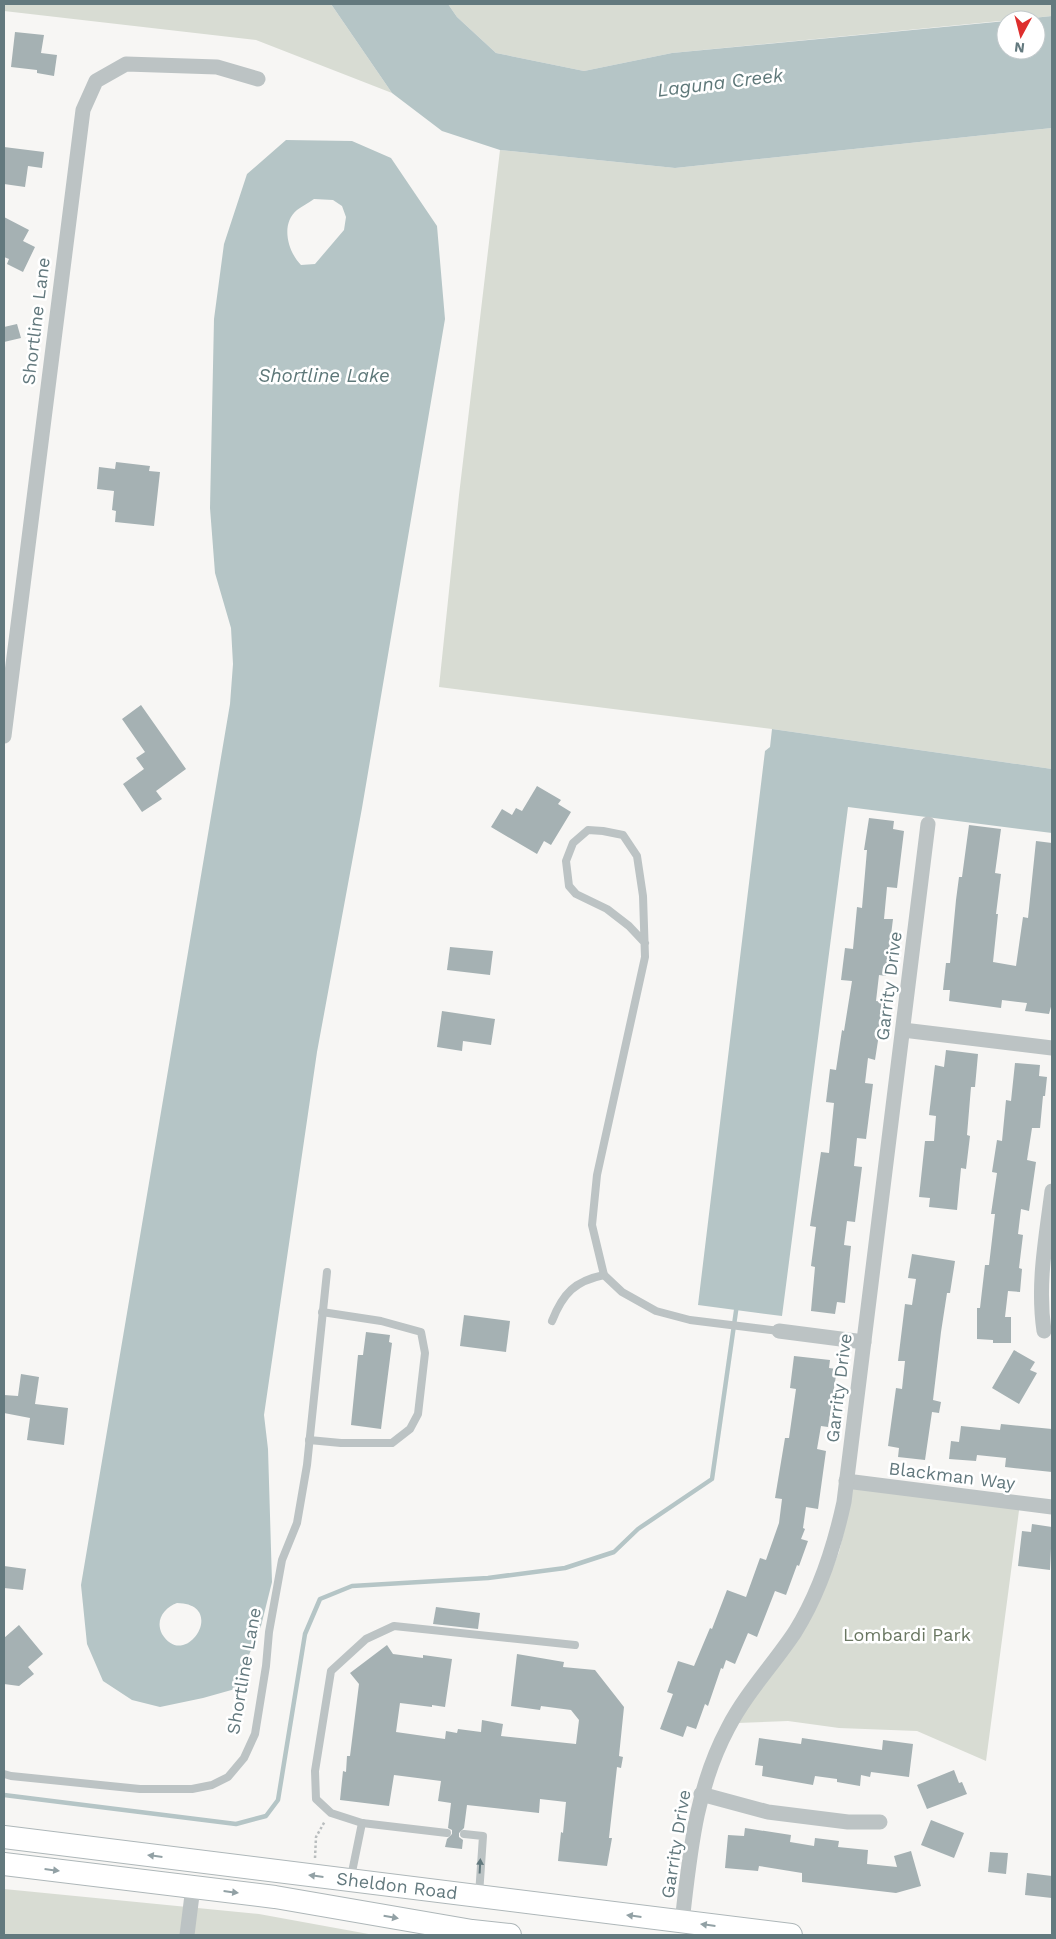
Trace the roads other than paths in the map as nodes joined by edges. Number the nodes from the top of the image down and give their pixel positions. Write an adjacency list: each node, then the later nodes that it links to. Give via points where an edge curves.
1 (258, 79): 2 (street, Shortline Lane, via 217,67 126,64 96,81 83,110)
2 (4, 736)
3 (928, 824): 5 (street, Garrity Drive)
4 (644, 943): 4 (lane, via 608,909 576,894 569,886 566,861 573,843 588,830 623,835 637,856 643,896); 9 (lane, via 645,957 598,1175 592,1225)
5 (903, 1030): 6 (street); 14 (street, Garrity Drive)
6 (1052, 1048)
7 (1052, 1191): 13 (street, via 1040,1286)
8 (327, 1272): 10 (lane, Shortline Lane)
9 (604, 1274): 11 (lane, via 570,1290); 12 (lane, via 622,1292 656,1311 690,1320)
10 (322, 1312): 15 (lane, Shortline Lane); 15 (lane, via 382,1321 421,1332 425,1353 418,1414 410,1429 392,1443)
11 (552, 1321)
12 (779, 1331): 14 (street)
13 (1044, 1331)
14 (864, 1342): 16 (street, Garrity Drive)
15 (309, 1440): 19 (lane, Shortline Lane, via 297,1523 282,1560 255,1734 244,1758 228,1777 212,1785 192,1788 140,1789)
16 (846, 1481): 17 (street, Blackman Way); 20 (street, Garrity Drive, via 838,1531 814,1598 792,1636 743,1702 728,1728)
17 (1052, 1507)
18 (575, 1645): 22 (lane, via 394,1626 366,1639 331,1671 315,1771 316,1799 331,1813)
19 (4, 1774)
20 (701, 1794): 21 (street, via 768,1812 848,1822); 30 (street, Garrity Drive, via 692,1836)
21 (880, 1822)
22 (362, 1823): 23 (lane); 27 (lane)
23 (448, 1832)
24 (464, 1834): 29 (lane, one-way to 24, via 483,1836)
25 (4, 1837): 27 (main road, Sheldon Road, one-way to 25)
26 (4, 1864): 28 (main road, Sheldon Road, one-way to 28)
27 (350, 1880): 29 (main road, Sheldon Road)
28 (193, 1887): 31 (street); 32 (main road, Sheldon Road, one-way to 32)
29 (479, 1896): 30 (main road, Sheldon Road, one-way to 29)
30 (681, 1929): 33 (main road, Sheldon Road, one-way to 30)
31 (187, 1935)
32 (510, 1935)
33 (791, 1935)

